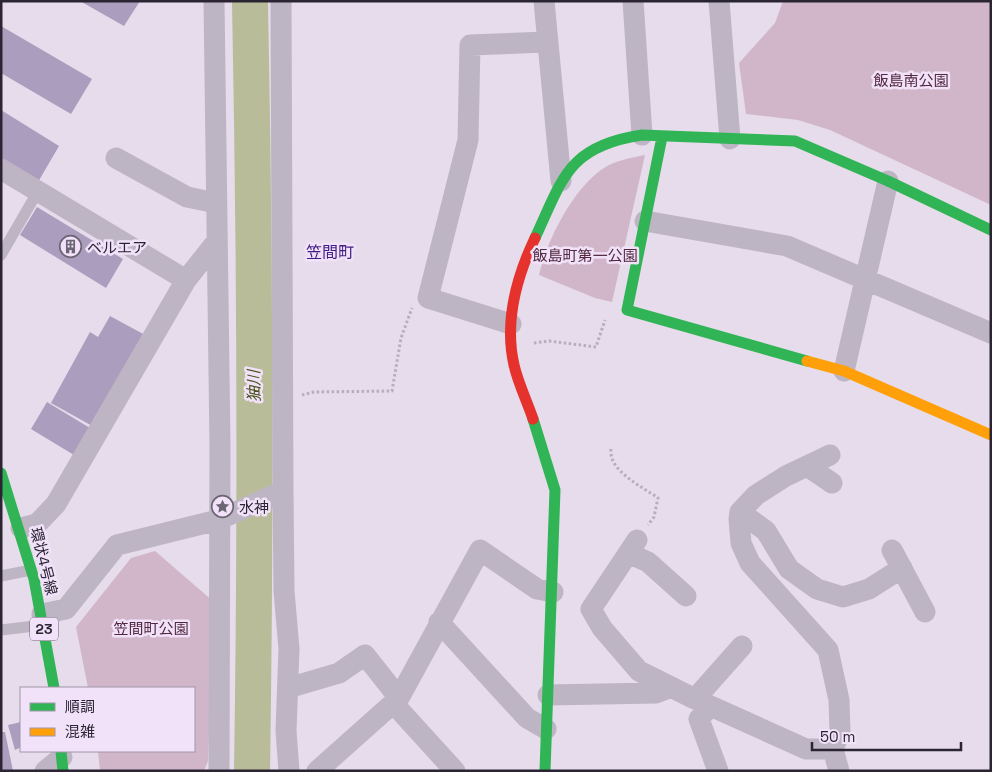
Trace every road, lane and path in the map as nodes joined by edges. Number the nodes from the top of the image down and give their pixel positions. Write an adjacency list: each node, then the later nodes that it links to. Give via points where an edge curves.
1 (214, 1): 14 (street)
2 (281, 1): 27 (street)
3 (544, 1): 6 (street)
4 (633, 1): 7 (street)
5 (719, 1): 8 (street)
6 (546, 42): 11 (street); 21 (street, via 470,45 468,140)
7 (652, 136): 8 (street); 11 (street, via 622,138 590,151 576,160); 15 (street)
8 (730, 139): 12 (street, via 795,141)
9 (116, 158): 14 (street, via 187,197)
10 (1, 169): 13 (street)
11 (560, 181): 23 (street, via 520,270)
12 (888, 181): 16 (street); 19 (street)
13 (38, 191): 18 (lane); 20 (street)
14 (216, 203): 17 (street)
15 (645, 221): 19 (street, via 787,246); 22 (street)
16 (991, 230)
17 (217, 241): 20 (street); 36 (street)
18 (1, 255)
19 (866, 279): 24 (street); 26 (street)
20 (186, 280): 37 (street, via 56,504 37,524)
21 (428, 298): 23 (street); 27 (path, via 414,300 401,338 392,391 314,392)
22 (627, 310): 25 (path, via 609,311 596,347 549,341); 26 (street)
23 (511, 324): 25 (street)
24 (991, 333)
25 (510, 346): 41 (street, via 555,490)
26 (844, 372): 28 (street)
27 (282, 398): 34 (street)
28 (991, 435)
29 (611, 449): 38 (path, via 614,465 658,498 654,517)
30 (830, 455): 31 (street)
31 (807, 466): 33 (street); 35 (street, via 756,495)
32 (1, 473): 37 (street, 環状4号線 / 23)
33 (832, 483)
34 (283, 490): 36 (street); 50 (street)
35 (740, 512): 43 (street, via 766,531 789,569 817,589 843,597 869,588 897,559); 55 (street, via 741,543 750,563 828,650 839,700 840,732)
36 (218, 520): 44 (street, via 117,545 66,609); 59 (street)
37 (21, 528): 39 (street, 環状4号線 / 23)
38 (632, 546): 42 (street); 49 (street, via 591,610 639,671)
39 (30, 570): 40 (lane); 44 (street, 環状4号線 / 23)
40 (1, 576)
41 (553, 592): 45 (street, via 537,589 480,550); 51 (street)
42 (686, 596)
43 (925, 612)
44 (43, 620): 46 (lane); 48 (street, 環状4号線 / 23)
45 (440, 622): 52 (street); 54 (street, via 527,718)
46 (1, 630)
47 (742, 646): 53 (street)
48 (54, 687)
49 (671, 687): 51 (street, via 656,693); 53 (street)
50 (288, 688): 52 (street, via 338,673 365,654); 60 (street)
51 (548, 695): 54 (street)
52 (396, 700): 57 (street); 61 (street)
53 (702, 703): 55 (street, via 806,749); 63 (street, via 699,719)
54 (546, 729): 62 (street)
55 (833, 749): 64 (street)
56 (62, 759): 58 (street)
57 (327, 768)
58 (45, 771)
59 (219, 771)
60 (288, 771)
61 (455, 771)
62 (545, 771)
63 (718, 771)
64 (839, 771)

